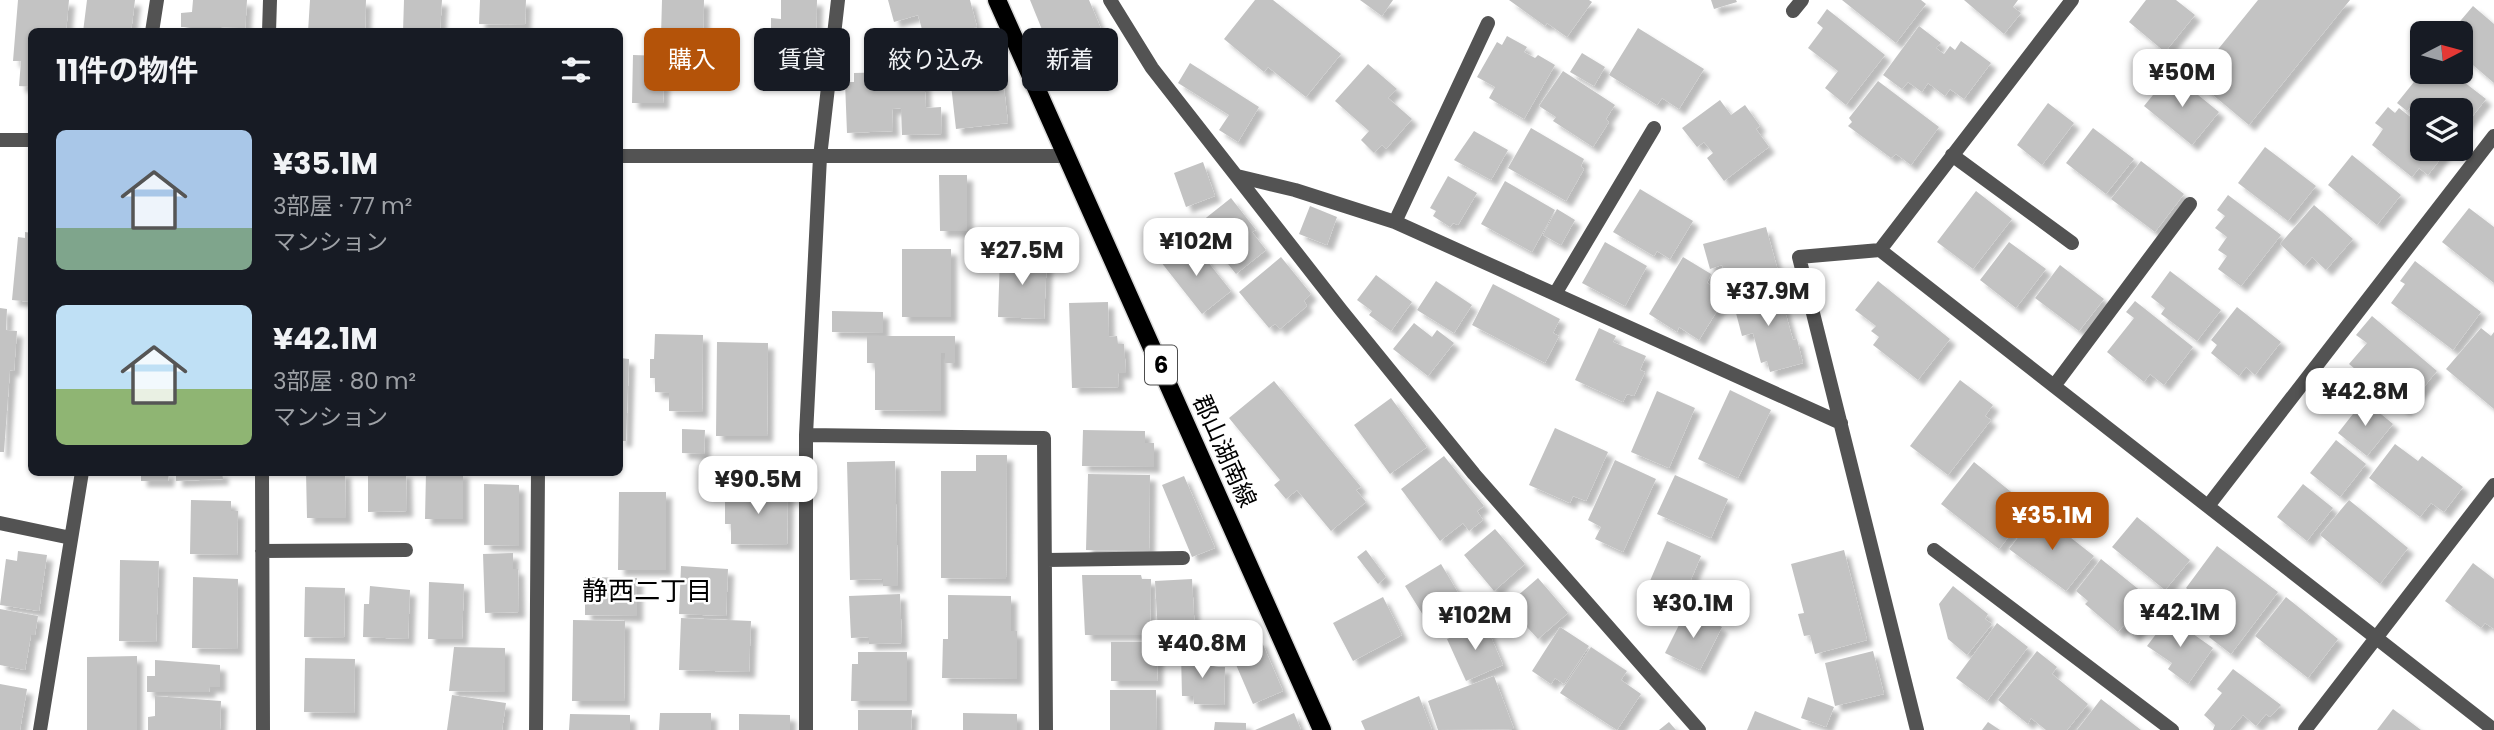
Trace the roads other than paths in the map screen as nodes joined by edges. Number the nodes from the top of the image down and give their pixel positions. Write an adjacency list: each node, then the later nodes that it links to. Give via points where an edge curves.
1 (157, 0): 8 (street)
2 (270, 0): 9 (street)
3 (838, 0): 16 (street)
4 (997, 0): 17 (main road, 郡山湖南線 / 6)
5 (1110, 0): 18 (street, via 1152,68)
6 (2072, 0): 14 (street)
7 (1488, 23): 20 (street)
8 (153, 28)
9 (269, 28)
10 (1654, 128): 23 (street)
11 (2494, 136): 31 (street)
12 (0, 140): 13 (street)
13 (28, 140)
14 (1952, 155): 21 (street); 22 (street)
15 (623, 156): 16 (street)
16 (820, 156): 17 (street); 26 (street)
17 (1068, 156): 45 (main road, 郡山湖南線 / 6)
18 (1237, 176): 20 (street); 46 (street, via 1474,474)
19 (2190, 204): 24 (street)
20 (1395, 222): 23 (street)
21 (2072, 243)
22 (1880, 250): 24 (street); 25 (street, via 1799,257)
23 (1555, 294): 25 (street)
24 (2054, 386): 31 (street)
25 (1841, 423): 47 (street)
26 (806, 435): 38 (street, via 1044,438); 43 (street)
27 (81, 476): 33 (street)
28 (262, 476): 36 (street)
29 (538, 476): 42 (street)
30 (2494, 485): 39 (street)
31 (2208, 506): 39 (street)
32 (0, 523): 33 (street)
33 (71, 538): 40 (street)
34 (407, 550): 36 (street)
35 (1934, 550): 48 (street)
36 (262, 551): 41 (street)
37 (1183, 558): 38 (street)
38 (1047, 560): 44 (street)
39 (2376, 638): 49 (street); 50 (street)
40 (40, 730)
41 (263, 730)
42 (536, 730)
43 (806, 730)
44 (1046, 730)
45 (1322, 730)
46 (1699, 730)
47 (1917, 730)
48 (2172, 730)
49 (2305, 730)
50 (2494, 730)

